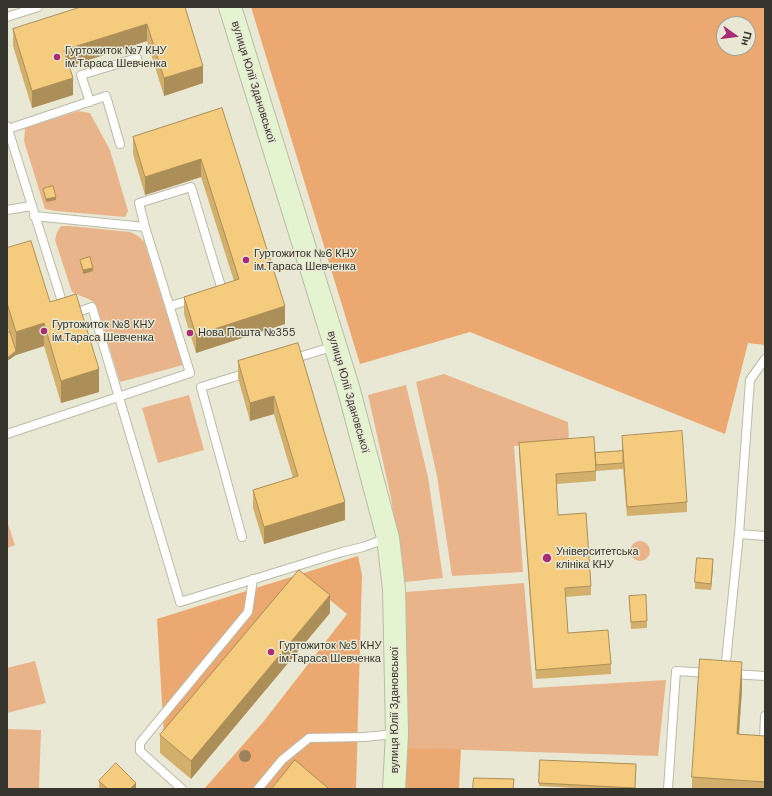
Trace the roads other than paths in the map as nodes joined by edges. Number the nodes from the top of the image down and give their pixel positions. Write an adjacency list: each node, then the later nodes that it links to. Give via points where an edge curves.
1 (38, 7): 3 (lane)
2 (230, 7): 13 (street, вулиця Юлії Здановської)
3 (7, 17)
4 (137, 58): 5 (lane, via 81,75)
5 (90, 102): 6 (lane); 7 (lane, via 106,96)
6 (8, 128): 8 (lane)
7 (120, 144)
8 (32, 206): 9 (lane); 10 (lane)
9 (7, 210)
10 (34, 216): 11 (lane); 17 (lane, via 66,316 92,307)
11 (145, 227): 12 (lane); 12 (lane, via 138,203 191,188 222,290)
12 (170, 306): 17 (lane, via 190,373)
13 (336, 346): 15 (lane); 22 (street, вулиця Юлії Здановської)
14 (765, 359): 19 (lane, via 750,380)
15 (283, 362)
16 (254, 371): 21 (lane, via 201,387)
17 (118, 396): 18 (lane); 23 (lane, via 180,602)
18 (7, 434)
19 (739, 534): 20 (lane); 24 (lane)
20 (765, 536)
21 (242, 537)
22 (388, 538): 23 (lane); 27 (street, вулиця Юлії Здановської, via 394,589)
23 (253, 579): 29 (lane, via 248,612 140,743 140,751)
24 (725, 674): 25 (lane); 32 (lane, via 676,671)
25 (765, 676)
26 (765, 716): 28 (lane)
27 (397, 734): 30 (lane, via 309,738 282,760); 31 (street, вулиця Юлії Здановської)
28 (765, 740)
29 (182, 789)
30 (258, 789)
31 (394, 789)
32 (668, 789)

